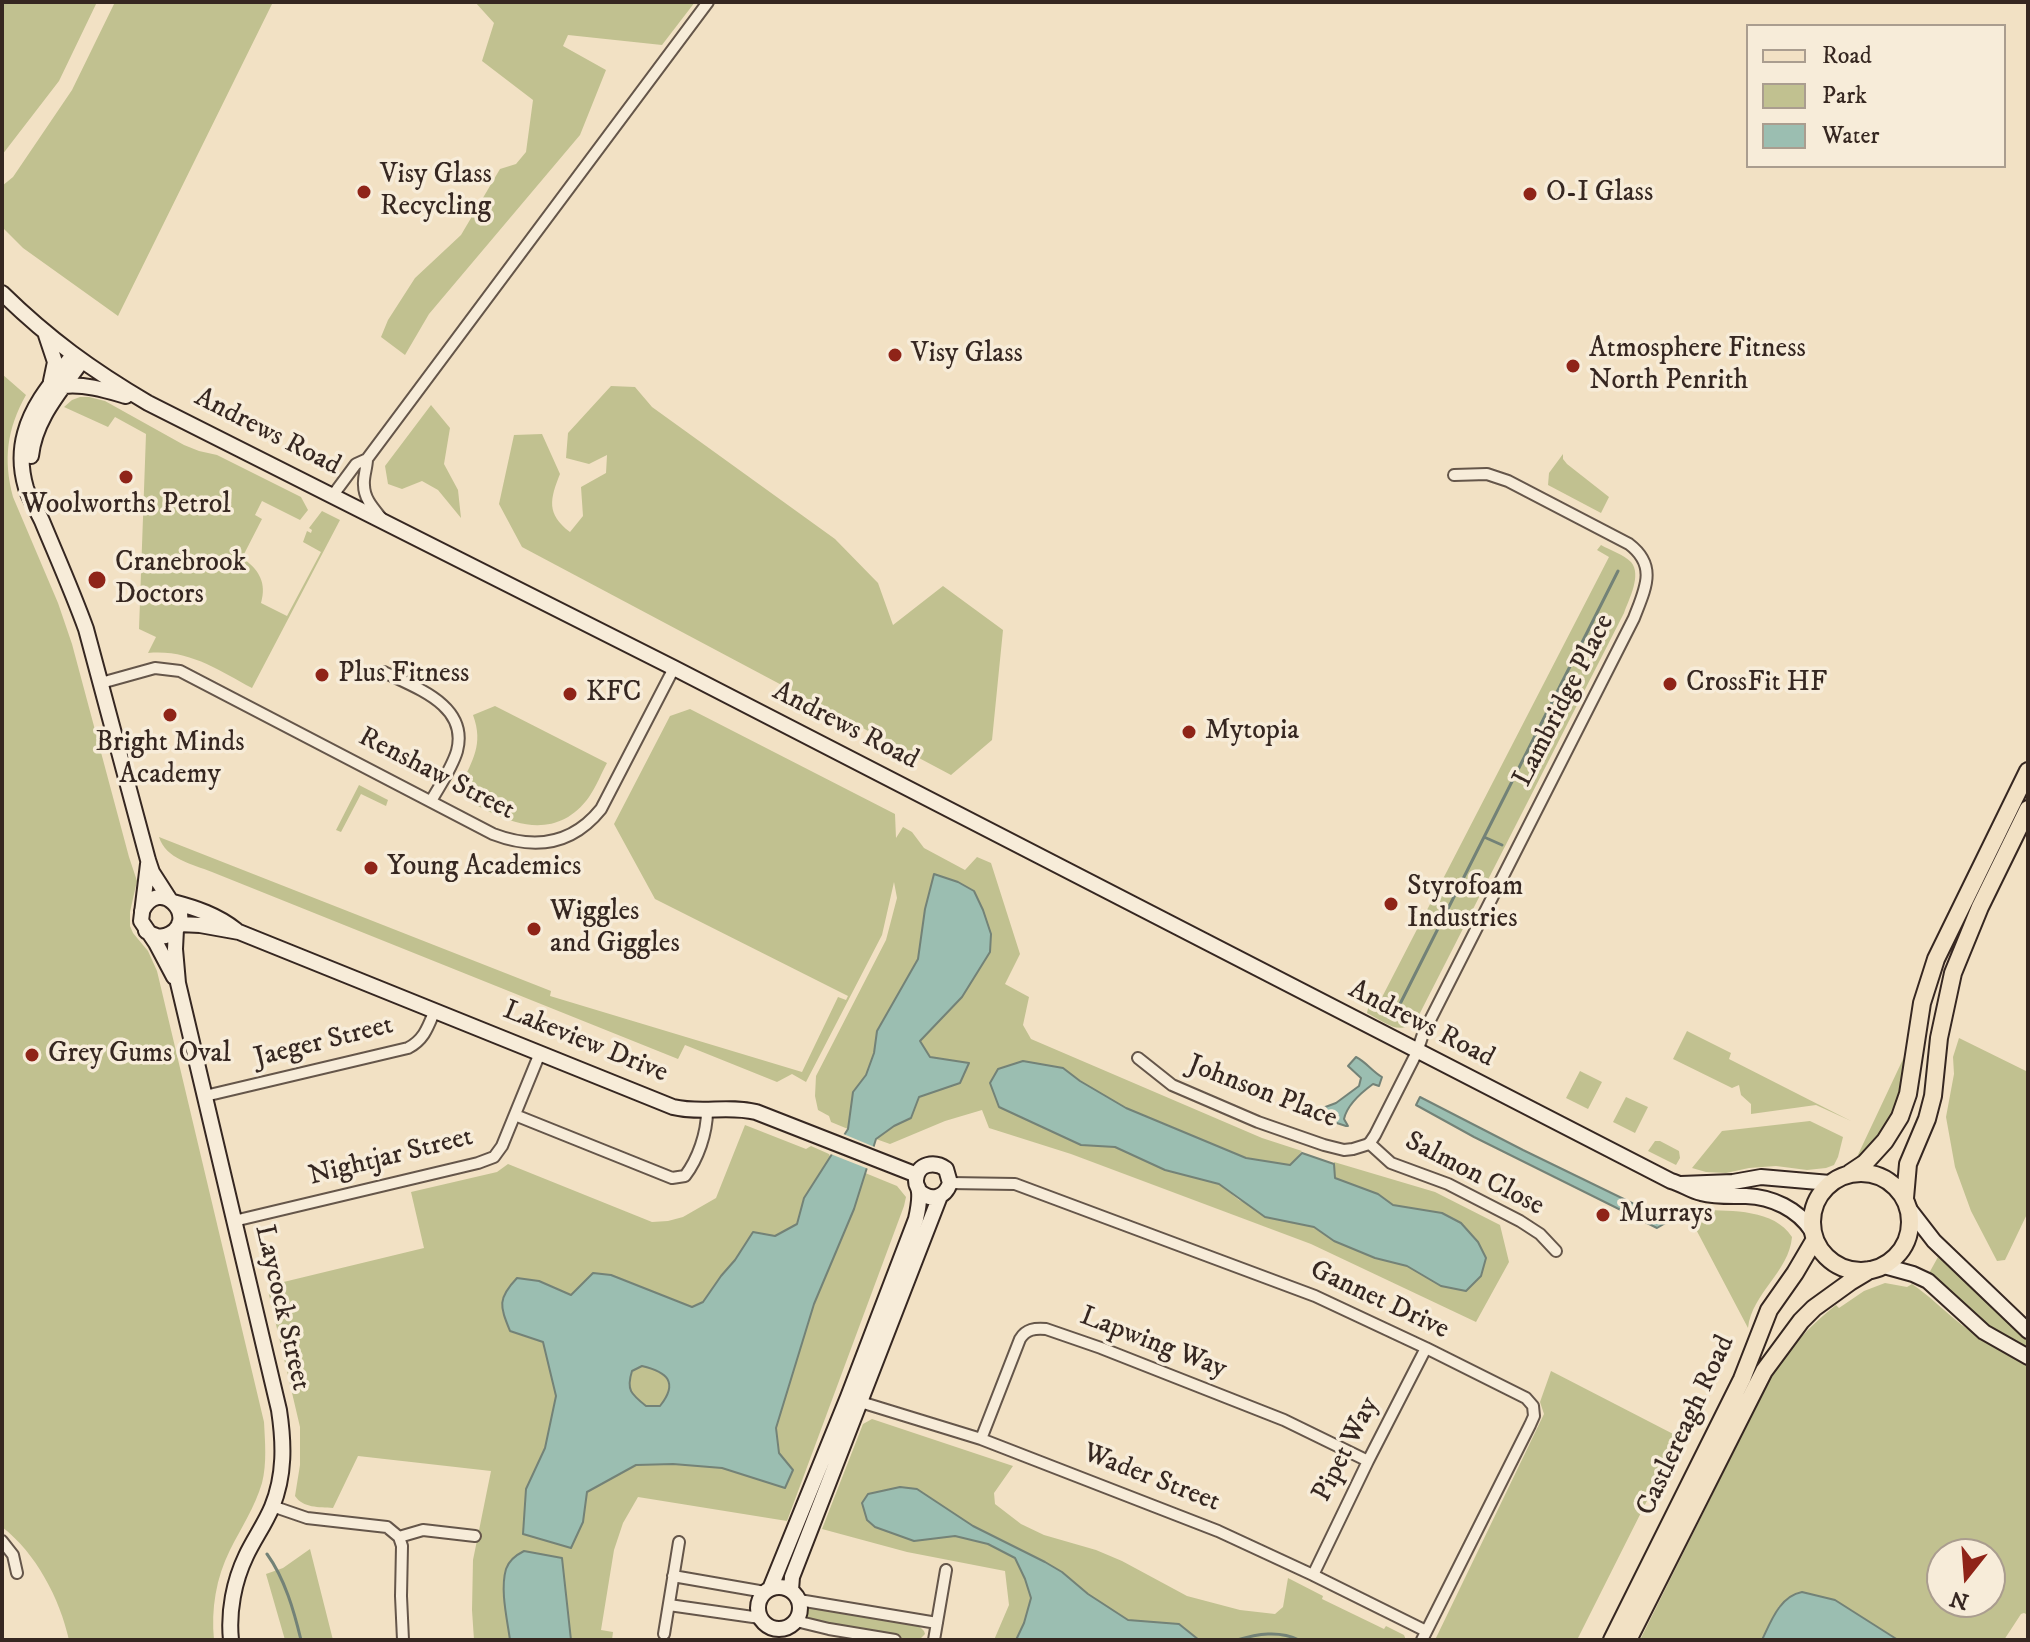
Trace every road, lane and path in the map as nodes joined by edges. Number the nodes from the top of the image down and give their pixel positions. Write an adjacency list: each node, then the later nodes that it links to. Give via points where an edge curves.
1 (708, 2): 8 (street)
2 (2, 293): 3 (street, Andrews Road)
3 (45, 333): 4 (street, Andrews Road); 6 (street, via 55,362)
4 (77, 358): 5 (street); 6 (street); 7 (street, Andrews Road)
5 (64, 386): 7 (street, via 91,386); 11 (street, via 39,424 32,447)
6 (48, 388): 11 (street, via 30,419 22,454 27,490)
7 (148, 403): 10 (street, Andrews Road)
8 (367, 459): 10 (street, via 356,464); 12 (street, via 363,483)
9 (1454, 475): 27 (street, Lambridge Place, via 1487,474 1508,481 1629,544 1645,560 1647,570 1634,618)
10 (333, 495): 12 (street, Andrews Road)
11 (37, 508): 15 (street, via 73,592)
12 (382, 520): 13 (street, Andrews Road)
13 (674, 668): 17 (street, Renshaw Street, via 610,795 593,819 575,832 553,841 520,842 493,834); 27 (street, Andrews Road)
14 (384, 672): 17 (street, via 442,704 457,724 456,753)
15 (101, 683): 17 (street, Renshaw Street, via 155,668 180,671); 19 (street)
16 (2028, 771): 34 (main road, via 1936,959 1900,1117 1885,1141)
17 (431, 801)
18 (2028, 809): 41 (main road, via 1953,973 1933,1096 1908,1164)
19 (148, 860): 20 (street); 21 (street)
20 (172, 901): 21 (street, via 154,898); 22 (street, via 180,914); 24 (street, Lakeview Drive, via 222,919)
21 (142, 911): 23 (street)
22 (178, 927): 23 (street, via 161,937); 24 (street, Lakeview Drive); 25 (street, Laycock Street)
23 (146, 930): 25 (street, Laycock Street)
24 (239, 932): 26 (street, Lakeview Drive)
25 (178, 983): 30 (street, Laycock Street)
26 (435, 1010): 28 (street, Lakeview Drive); 30 (street, Jaeger Street, via 422,1038 408,1048)
27 (1417, 1052): 33 (street, Johnson Place); 38 (street, Andrews Road)
28 (540, 1053): 31 (street, Lakeview Drive, via 673,1107); 32 (street, Nightjar Street)
29 (1138, 1058): 33 (street, Johnson Place, via 1172,1085 1289,1133 1344,1150)
30 (205, 1096): 42 (street, Laycock Street)
31 (707, 1111): 32 (street, via 706,1129 690,1170 677,1178); 35 (street, Lakeview Drive, via 747,1109)
32 (515, 1115): 42 (street, Nightjar Street, via 502,1146 487,1161)
33 (1369, 1143): 44 (street, Salmon Close, via 1399,1167 1448,1184 1520,1221)
34 (1850, 1173): 37 (main road); 41 (main road, via 1881,1176 1895,1185)
35 (917, 1175): 36 (street, via 928,1164 937,1164); 39 (street)
36 (950, 1183): 40 (street); 47 (street, Gannet Drive, via 1015,1184 1315,1296)
37 (1830, 1183): 38 (street, Andrews Road, via 1761,1177); 43 (main road, via 1816,1199)
38 (1681, 1184): 43 (street, Andrews Road, via 1699,1193 1771,1200 1805,1221)
39 (919, 1191): 40 (street); 49 (street, via 916,1219)
40 (940, 1196): 49 (street)
41 (1907, 1204): 45 (main road, via 1906,1242 1901,1252); 46 (street, via 1921,1227)
42 (234, 1221): 52 (street, Laycock Street, via 284,1439)
43 (1813, 1235): 45 (main road, via 1821,1251 1843,1268); 73 (main road, Castlereagh Road, via 1769,1310 1742,1379)
44 (1556, 1251)
45 (1877, 1268): 48 (street, via 1928,1281 1984,1332); 74 (main road, Castlereagh Road, via 1814,1308 1764,1371)
46 (2028, 1331)
47 (1426, 1348): 51 (street, Pipet Way); 68 (street, Gannet Drive, via 1526,1398 1534,1416)
48 (2028, 1357)
49 (853, 1400): 50 (street, Wader Street); 61 (street); 62 (street, via 792,1577)
50 (981, 1439): 51 (street, Lapwing Way, via 1023,1333 1039,1328 1284,1420); 59 (street, Wader Street, via 1218,1531)
51 (1368, 1461): 59 (street, Pipet Way)
52 (272, 1506): 54 (street, via 307,1518 387,1527); 69 (street, Laycock Street, via 238,1575)
53 (475, 1536): 54 (street, via 423,1530)
54 (399, 1537): 70 (street)
55 (2, 1541): 58 (street, via 13,1555)
56 (679, 1542): 60 (street)
57 (946, 1570): 64 (street)
58 (17, 1573)
59 (1313, 1575): 68 (street, Wader Street)
60 (673, 1576): 61 (street); 63 (street)
61 (768, 1590): 62 (street, via 784,1587); 65 (street, via 758,1604)
62 (795, 1595): 64 (street); 66 (street, via 800,1615)
63 (669, 1605): 65 (street); 67 (street)
64 (937, 1623): 72 (street)
65 (764, 1628): 66 (street)
66 (788, 1630): 71 (street, via 829,1629)
67 (664, 1634)
68 (1424, 1636)
69 (231, 1640)
70 (403, 1640)
71 (895, 1640)
72 (934, 1640)
73 (1612, 1640)
74 (1628, 1640)

